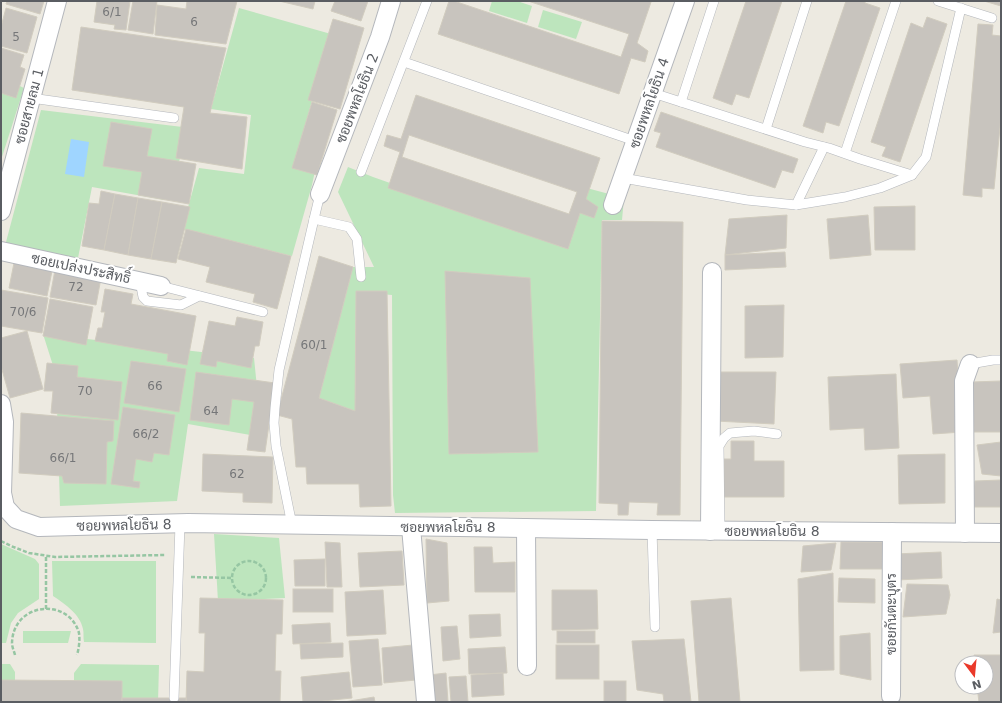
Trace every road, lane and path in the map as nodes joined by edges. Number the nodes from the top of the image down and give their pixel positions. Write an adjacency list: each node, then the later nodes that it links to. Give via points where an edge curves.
1 (57, 1): 13 (street, ซอยสายลม 1)
2 (391, 1): 23 (street, ซอยพหลโยธิน 2, via 380,37)
3 (427, 1): 11 (lane)
4 (685, 1): 12 (street, ซอยพหลโยธิน 4)
5 (714, 1): 14 (lane)
6 (807, 1): 16 (lane)
7 (896, 1): 19 (lane)
8 (938, 1): 9 (lane)
9 (961, 8): 10 (lane); 21 (lane, via 926,157)
10 (992, 18)
11 (404, 62): 17 (lane); 20 (lane)
12 (653, 93): 14 (lane); 17 (street, ซอยพหลโยธิน 4)
13 (31, 98): 15 (lane); 26 (street, ซอยสายลม 1)
14 (681, 102): 16 (lane)
15 (174, 118)
16 (766, 129): 18 (lane)
17 (635, 141): 22 (street, ซอยพหลโยธิน 4)
18 (824, 146): 19 (lane); 24 (lane)
19 (845, 154): 21 (lane)
20 (361, 172)
21 (912, 176): 24 (lane, via 845,197)
22 (623, 178): 24 (lane, via 747,200); 25 (street, ซอยพหลโยธิน 4)
23 (320, 194): 27 (lane)
24 (796, 204)
25 (613, 205)
26 (1, 211)
27 (314, 219): 30 (lane, via 349,227 357,239); 41 (lane, via 279,370 275,408 276,446)
28 (1, 251): 31 (street, ซอยเปล่งประสิทธิ์)
29 (712, 272): 45 (street)
30 (361, 278)
31 (140, 281): 32 (street, ซอยเปล่งประสิทธิ์); 33 (lane, via 143,296 147,301 181,305)
32 (161, 286): 33 (lane)
33 (199, 296): 34 (lane)
34 (263, 312)
35 (1001, 360): 36 (lane)
36 (970, 364): 47 (street, via 964,381)
37 (1, 404): 39 (street, ซอยพหลโยธิน 8, via 4,422)
38 (777, 434): 45 (lane, via 754,431 730,433 724,438 719,446)
39 (2, 501): 40 (street, ซอยพหลโยธิน 8, via 16,519 39,527)
40 (180, 524): 41 (street, ซอยพหลโยธิน 8); 50 (lane)
41 (292, 525): 42 (street, ซอยพหลโยธิน 8)
42 (411, 527): 43 (street, ซอยพหลโยธิน 8); 61 (street)
43 (526, 528): 44 (street, ซอยพหลโยธิน 8); 58 (street)
44 (652, 530): 45 (street, ซอยพหลโยธิน 8); 55 (lane)
45 (715, 531): 46 (street, ซอยพหลโยธิน 8)
46 (892, 532): 47 (street, ซอยพหลโยธิน 8); 59 (street, ซอยกันตะบุตร)
47 (965, 533): 48 (street, ซอยพหลโยธิน 8)
48 (1001, 533)
49 (1, 541): 51 (path, via 29,553)
50 (178, 555): 51 (path); 52 (lane)
51 (46, 556): 54 (path)
52 (178, 577): 53 (path); 60 (lane)
53 (233, 578): 53 (path, via 238,566 249,561 259,564 266,573 265,584 253,595 238,590 234,586)
54 (46, 609): 56 (path, via 35,610 18,624 13,634 12,645); 57 (path, via 57,610 74,623 78,633)
55 (654, 626)
56 (15, 655)
57 (77, 655)
58 (527, 666)
59 (891, 696)
60 (174, 698)
61 (426, 702)

